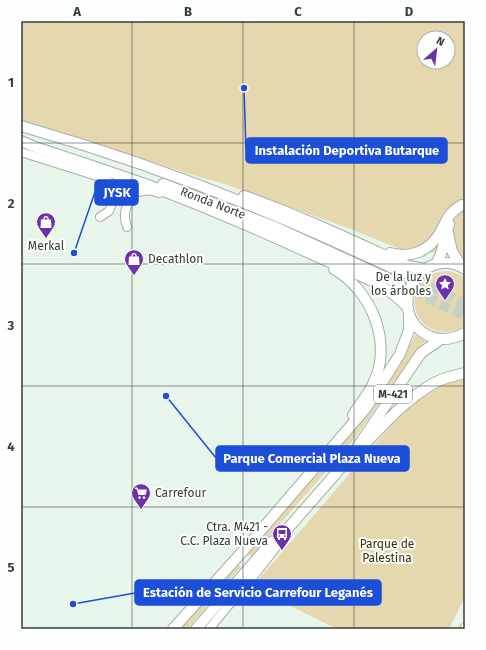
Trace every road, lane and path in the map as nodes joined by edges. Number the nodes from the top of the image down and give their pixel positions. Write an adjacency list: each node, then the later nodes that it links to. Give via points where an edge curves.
1 (21, 126): 5 (main road, Ronda Norte)
2 (21, 137): 19 (main road, Ronda Norte, via 78,154 214,202)
3 (21, 141): 8 (main road)
4 (21, 152): 6 (street, via 103,178)
5 (200, 185): 12 (main road, Ronda Norte, via 215,186 269,204); 18 (main road, Ronda Norte, via 277,216)
6 (116, 187): 7 (street); 10 (street, via 109,211)
7 (134, 194): 8 (street, via 151,191); 11 (street, via 124,219)
8 (175, 196): 13 (main road)
9 (463, 203): 12 (main road, via 450,213 432,243 417,253 397,255); 14 (main road, via 455,213)
10 (100, 217)
11 (128, 227)
12 (333, 231): 17 (main road, Ronda Norte, via 408,266)
13 (266, 234): 20 (main road, via 388,289 397,295); 24 (main road, via 277,242 339,272 361,292 377,322 380,350 373,384)
14 (448, 236): 15 (main road); 16 (main road, M-421, via 452,251)
15 (436, 264): 16 (main road, M-421); 17 (main road, M-421)
16 (463, 267)
17 (425, 269): 20 (main road, M-421, via 410,285 407,296)
18 (404, 273)
19 (400, 284)
20 (408, 310): 22 (main road, M-421, via 421,331); 24 (main road, M-421, via 409,330 400,354 366,408)
21 (463, 336): 22 (main road, M-421)
22 (441, 339): 25 (main road, M-421, via 421,353)
23 (465, 372): 25 (main road, via 437,381 417,394)
24 (339, 440): 28 (main road, M-421)
25 (352, 455): 26 (main road, M-421)
26 (283, 534): 27 (main road, M-421); 29 (main road, M-421, via 271,543)
27 (247, 584): 30 (street, M-421)
28 (173, 629)
29 (196, 629)
30 (209, 629)

